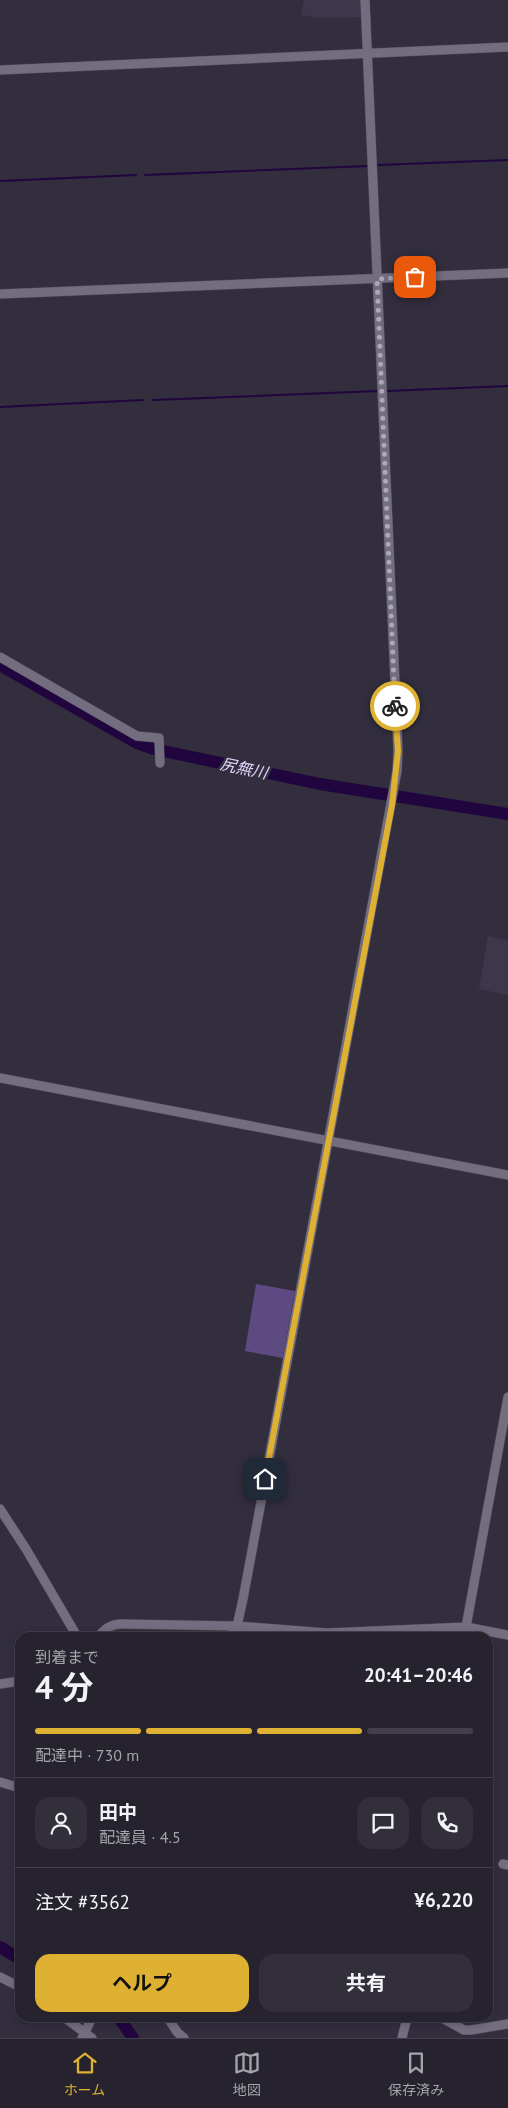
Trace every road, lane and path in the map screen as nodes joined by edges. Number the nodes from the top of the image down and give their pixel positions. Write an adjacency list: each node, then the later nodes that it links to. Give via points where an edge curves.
1 (365, 0): 3 (street)
2 (508, 47): 3 (street)
3 (367, 53): 4 (street); 6 (street)
4 (0, 70)
5 (508, 273): 6 (street)
6 (377, 279): 7 (street); 11 (street, via 398,751 392,805)
7 (0, 294)
8 (0, 658): 9 (street, via 137,736 159,738)
9 (160, 759)
10 (0, 1078): 11 (street)
11 (329, 1141): 12 (street); 15 (street)
12 (508, 1175)
13 (508, 1403): 16 (street)
14 (0, 1509): 17 (street)
15 (236, 1626): 18 (street, via 113,1624); 19 (street); 20 (street)
16 (466, 1627): 21 (street); 22 (street); 23 (street)
17 (74, 1632)
18 (103, 1632)
19 (232, 1632)
20 (297, 1632)
21 (379, 1632)
22 (465, 1632)
23 (492, 1632)
24 (493, 1632): 25 (street)
25 (508, 1635)
26 (15, 1682): 27 (street)
27 (0, 1684)
28 (0, 1782): 29 (street)
29 (15, 1786)
30 (0, 1977): 31 (street)
31 (15, 1984)
32 (70, 2022): 38 (street)
33 (91, 2022): 38 (street)
34 (171, 2022): 39 (street)
35 (406, 2022): 40 (street)
36 (449, 2022): 37 (street, via 464,2030)
37 (508, 2024)
38 (86, 2036)
39 (184, 2038)
40 (402, 2038)

